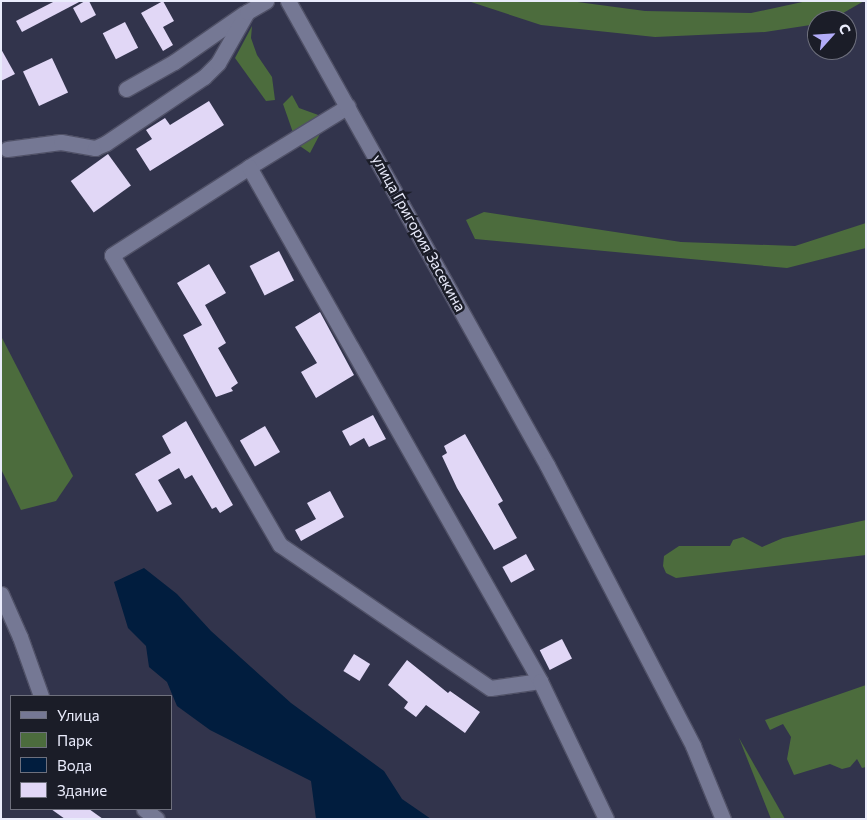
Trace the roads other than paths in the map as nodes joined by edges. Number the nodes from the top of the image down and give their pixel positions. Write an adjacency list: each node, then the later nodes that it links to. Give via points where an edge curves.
1 (266, 1): 3 (street)
2 (288, 1): 5 (street, улица Григория Засекина)
3 (247, 12): 4 (street, via 174,62); 6 (street, via 218,63 204,77 106,143 95,148 61,142)
4 (126, 89)
5 (348, 106): 7 (street); 14 (street, улица Григория Засекина, via 547,466 693,746)
6 (7, 149)
7 (249, 167): 9 (street); 9 (street, via 112,255 280,545 490,688)
8 (1, 594): 10 (street)
9 (540, 681): 13 (street)
10 (41, 695)
11 (145, 810): 12 (street)
12 (157, 819)
13 (606, 819)
14 (723, 819)

